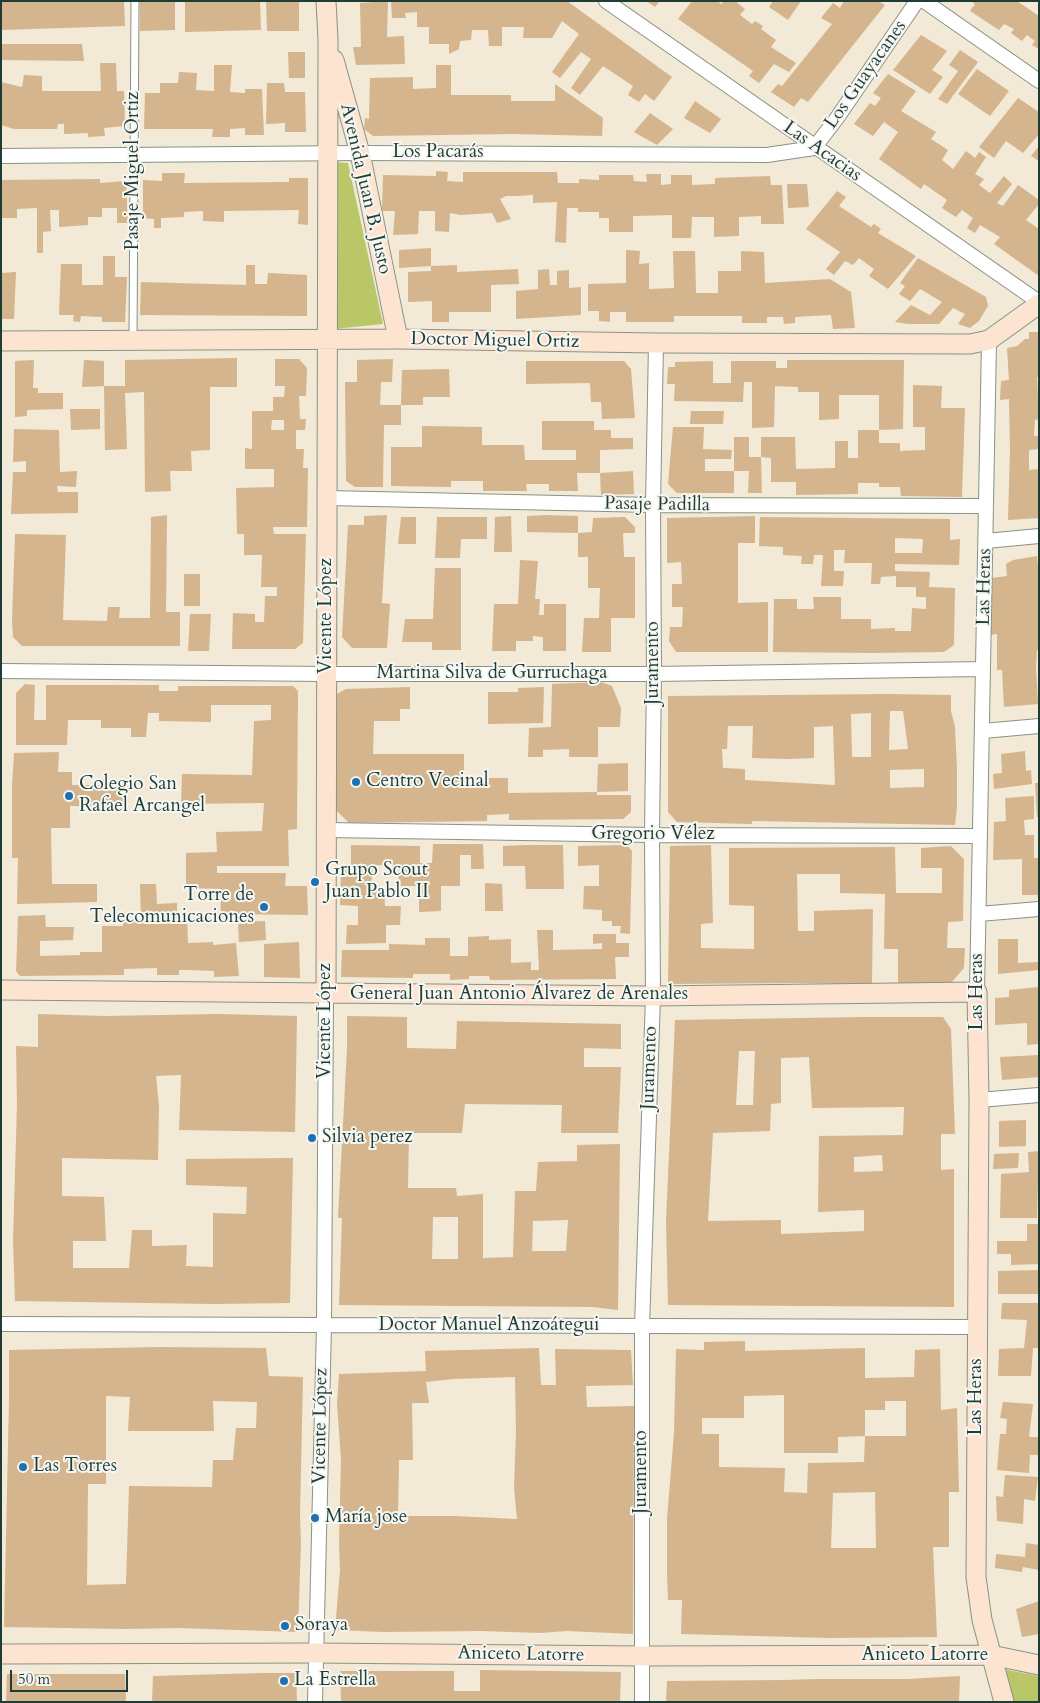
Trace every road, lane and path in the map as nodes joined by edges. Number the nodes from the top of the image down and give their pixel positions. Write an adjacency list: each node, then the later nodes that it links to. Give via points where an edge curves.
1 (135, 1): 11 (lane, Pasaje Miguel Ortiz)
2 (326, 1): 6 (street, Avenida Juan B. Justo)
3 (606, 1): 8 (street, Las Acacias)
4 (917, 1): 8 (street, Los Guayacanes)
5 (924, 1): 7 (street)
6 (328, 40): 9 (street, Avenida Juan B. Justo); 10 (street, Avenida Juan B. Justo)
7 (1039, 81)
8 (814, 148): 9 (street, Los Pacarás, via 767,155); 13 (street, Las Acacias)
9 (360, 153): 10 (street, Los Pacarás); 14 (street, Avenida Juan B. Justo)
10 (327, 154): 11 (street, Los Pacarás); 16 (street, Avenida Juan B. Justo)
11 (134, 155): 12 (street, Los Pacarás); 15 (lane, Pasaje Miguel Ortiz)
12 (1, 156)
13 (1039, 303): 17 (street)
14 (398, 339): 16 (street, Doctor Miguel Ortiz); 19 (street, Doctor Miguel Ortiz)
15 (133, 340): 16 (street, Doctor Miguel Ortiz); 18 (street, Doctor Miguel Ortiz)
16 (326, 340): 20 (street, Vicente López)
17 (989, 340): 19 (street, Doctor Miguel Ortiz, via 970,344); 22 (street, Las Heras)
18 (1, 341)
19 (656, 343): 21 (street, Juramento)
20 (328, 498): 21 (street, Pasaje Padilla); 27 (street, Vicente López)
21 (653, 505): 22 (street, Pasaje Padilla); 28 (street, Juramento)
22 (986, 506): 24 (street, Las Heras)
23 (1039, 536): 24 (street)
24 (986, 540): 25 (street, Las Heras)
25 (982, 669): 28 (street, Martina Silva de Gurruchaga); 30 (street, Las Heras)
26 (1, 671): 27 (street, Martina Silva de Gurruchaga)
27 (326, 674): 28 (street, Martina Silva de Gurruchaga); 31 (street, Vicente López)
28 (654, 674): 32 (street, Juramento)
29 (1039, 726): 30 (street)
30 (983, 731): 33 (street, Las Heras)
31 (326, 830): 32 (street, Gregorio Vélez); 38 (street, Vicente López)
32 (652, 835): 33 (street, Gregorio Vélez); 39 (street, Juramento)
33 (979, 836): 35 (street, Las Heras)
34 (1039, 909): 35 (street)
35 (979, 914): 37 (street, Las Heras)
36 (1, 990): 38 (street, General Juan Antonio Álvarez de Arenales)
37 (977, 992): 39 (street, General Juan Antonio Álvarez de Arenales); 41 (street, Las Heras)
38 (326, 994): 39 (street, General Juan Antonio Álvarez de Arenales); 43 (street, Vicente López)
39 (652, 996): 44 (street, Juramento)
40 (1039, 1095): 41 (street)
41 (978, 1100): 45 (street, Las Heras)
42 (1, 1324): 43 (street, Doctor Manuel Anzoátegui)
43 (324, 1325): 44 (street, Doctor Manuel Anzoátegui); 46 (street, Vicente López)
44 (642, 1327): 45 (street, Doctor Manuel Anzoátegui); 49 (street, Juramento)
45 (977, 1327): 48 (street, Las Heras, via 976,1577)
46 (315, 1653): 47 (street, Aniceto Latorre); 49 (street, Aniceto Latorre); 51 (street, Vicente López)
47 (1, 1654)
48 (991, 1655): 49 (street, Aniceto Latorre); 50 (street, Aniceto Latorre); 53 (street, Las Heras)
49 (641, 1656): 52 (street, Juramento)
50 (1039, 1665)
51 (315, 1702)
52 (642, 1702)
53 (1004, 1702)

